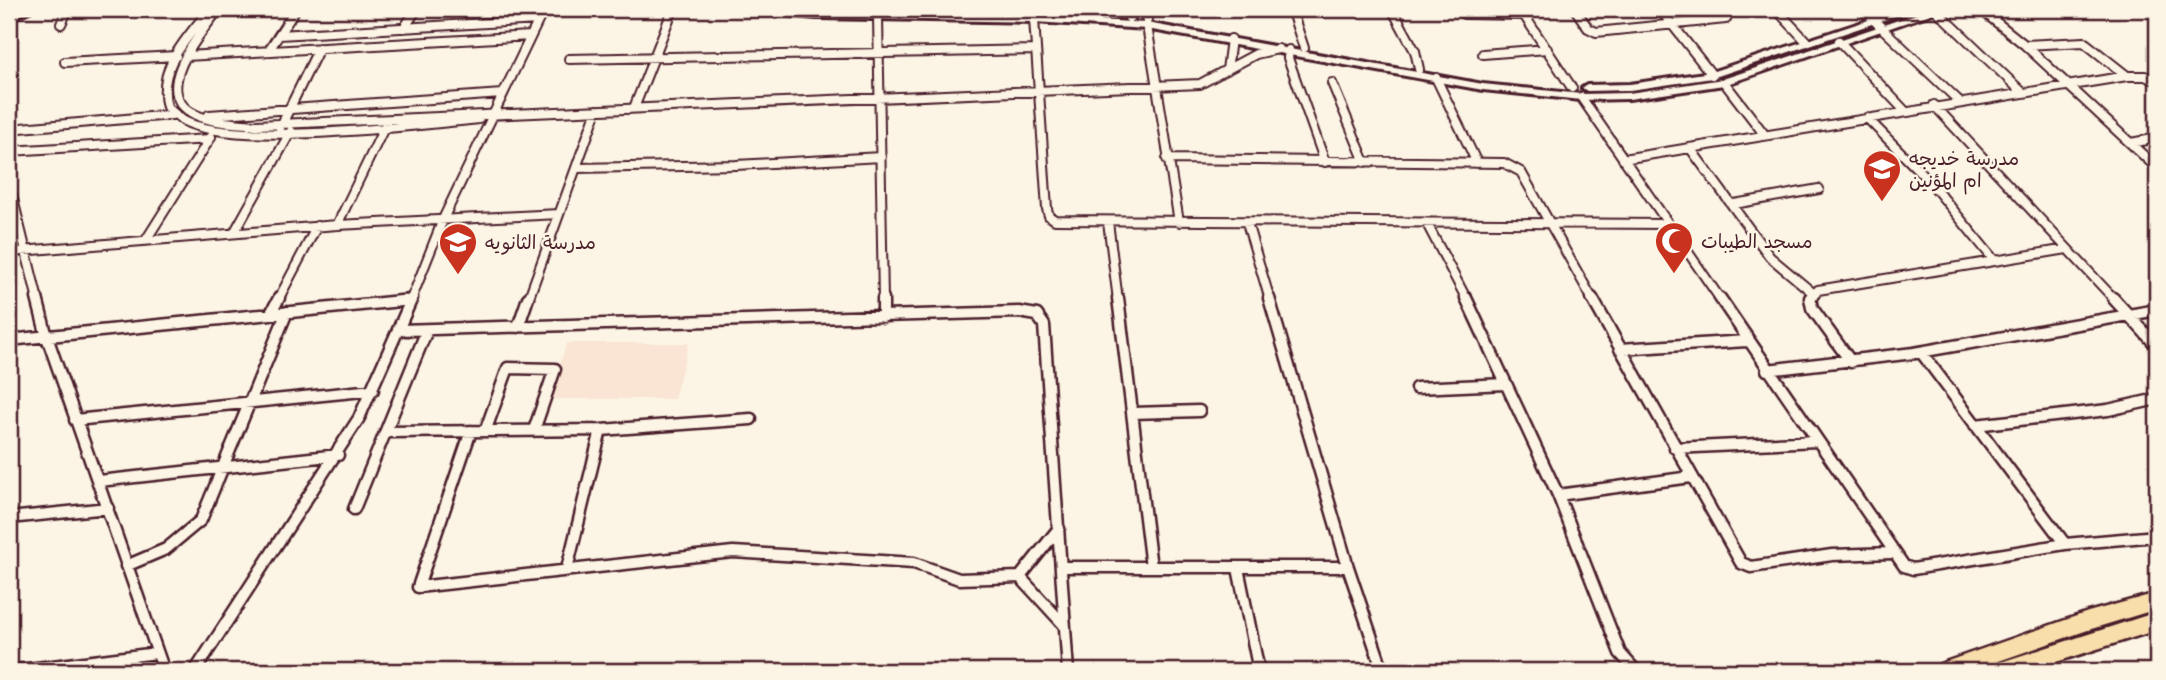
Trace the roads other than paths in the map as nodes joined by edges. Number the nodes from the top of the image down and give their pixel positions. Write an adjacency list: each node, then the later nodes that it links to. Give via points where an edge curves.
1 (29, 9): 25 (main road)
2 (68, 9): 31 (street)
3 (210, 9): 49 (street)
4 (219, 9): 50 (street)
5 (296, 9): 35 (street)
6 (417, 9): 34 (street)
7 (544, 9): 29 (street)
8 (673, 9): 51 (street)
9 (744, 9): 22 (main road)
10 (812, 9): 22 (main road)
11 (1140, 9): 27 (street); 30 (street)
12 (1291, 9): 42 (street)
13 (1392, 9): 54 (street, via 1415,51)
14 (1575, 9): 33 (street, via 1596,32)
15 (1660, 9): 33 (street)
16 (1722, 9): 33 (street, via 1726,19)
17 (1776, 9): 39 (street)
18 (1862, 9): 32 (street)
19 (1907, 9): 32 (main road)
20 (1938, 9): 32 (main road); 66 (street)
21 (1980, 9): 40 (street)
22 (874, 12): 26 (main road); 28 (main road); 47 (street)
23 (1522, 12): 24 (street); 43 (street)
24 (1464, 14)
25 (9, 17)
26 (1070, 17): 27 (main road); 28 (main road); 30 (main road)
27 (1129, 18): 30 (main road)
28 (1034, 19): 45 (street)
29 (538, 20): 34 (street); 36 (street)
30 (1147, 23): 37 (main road); 42 (main road); 62 (street)
31 (61, 24)
32 (1877, 24): 38 (main road); 39 (main road); 70 (street)
33 (1675, 26): 56 (street)
34 (404, 28): 35 (street)
35 (279, 35): 44 (street)
36 (530, 36): 41 (street); 67 (street)
37 (1231, 39): 46 (main road); 55 (street)
38 (1839, 41): 60 (main road); 75 (street)
39 (1807, 42): 56 (main road)
40 (2025, 45): 57 (street, via 2084,42); 63 (street)
41 (319, 48): 44 (street); 73 (street)
42 (1304, 48): 54 (main road)
43 (1547, 49): 48 (street); 64 (street)
44 (269, 50): 50 (street)
45 (1036, 50): 47 (street); 65 (street)
46 (1285, 50): 55 (street, via 1257,54); 58 (main road); 95 (street)
47 (880, 53): 51 (street); 69 (street)
48 (1483, 54)
49 (176, 56): 53 (street); 77 (street, via 166,81 166,106)
50 (186, 56): 78 (street, via 178,77 178,94 185,108)
51 (653, 56): 52 (street); 72 (street)
52 (569, 58)
53 (65, 62)
54 (1419, 69): 64 (main road)
55 (1227, 71): 62 (street, via 1206,82)
56 (1712, 75): 64 (main road, via 1630,87)
57 (2127, 76): 59 (street); 63 (street)
58 (1436, 78): 68 (main road); 97 (street)
59 (2157, 81)
60 (1724, 82): 68 (main road, via 1629,96); 86 (street)
61 (1332, 83): 96 (street)
62 (1156, 86): 65 (street); 93 (street)
63 (2070, 86): 66 (street); 89 (street)
64 (1572, 88)
65 (1039, 93): 69 (street); 105 (street, via 1047,214 1055,220)
66 (2023, 93): 70 (street)
67 (502, 94): 73 (street); 76 (street)
68 (1581, 97): 94 (street)
69 (879, 99): 72 (street); 92 (street)
70 (1960, 102): 71 (street)
71 (1934, 105): 75 (street); 115 (street)
72 (634, 108): 74 (street)
73 (288, 109): 78 (street); 80 (street)
74 (597, 110): 76 (street); 98 (street)
75 (1905, 110): 79 (street)
76 (496, 114): 81 (street); 83 (street); 104 (street)
77 (173, 115): 82 (street); 84 (street)
78 (200, 116): 80 (street)
79 (1867, 118): 86 (street); 118 (street, via 1931,183)
80 (281, 125): 83 (street); 85 (street)
81 (386, 126): 83 (street); 111 (street)
82 (9, 129)
83 (292, 129): 85 (street); 113 (street)
84 (217, 131): 85 (street); 88 (street)
85 (277, 134)
86 (1764, 134): 90 (street)
87 (2157, 138): 89 (street)
88 (210, 139): 91 (street); 114 (street)
89 (2131, 143): 99 (street)
90 (1690, 148): 94 (street); 102 (street)
91 (9, 151)
92 (881, 157): 98 (street); 125 (street)
93 (1167, 159): 95 (street); 106 (street)
94 (1623, 159): 110 (street)
95 (1325, 162): 96 (street)
96 (1365, 162): 97 (street)
97 (1477, 163): 108 (street, via 1504,163 1518,169)
98 (577, 168): 103 (street)
99 (2157, 168)
100 (9, 183): 116 (street)
101 (1819, 189): 102 (street)
102 (1734, 204): 119 (street, via 1770,257)
103 (559, 214): 104 (street); 126 (street)
104 (444, 217): 111 (street); 120 (street)
105 (1108, 222): 106 (street); 143 (street)
106 (1179, 222): 107 (street)
107 (1247, 223): 109 (street); 169 (street)
108 (1550, 223): 109 (street); 110 (street); 133 (street)
109 (1427, 224): 137 (street)
110 (1667, 224): 131 (street)
111 (337, 225): 112 (street)
112 (317, 226): 113 (street); 123 (street)
113 (234, 233): 114 (street)
114 (146, 240): 116 (street)
115 (2067, 249): 118 (street); 124 (street)
116 (25, 250): 117 (street); 129 (street)
117 (9, 253)
118 (1994, 260): 119 (street)
119 (1813, 293): 135 (street, via 1812,308)
120 (411, 300): 122 (street); 127 (street)
121 (2157, 310): 124 (street)
122 (287, 312): 123 (street); 141 (street)
123 (271, 313): 129 (street)
124 (2128, 316): 132 (street); 134 (street)
125 (883, 317): 126 (street); 162 (street, via 1019,312 1042,320)
126 (518, 327): 128 (street)
127 (400, 330): 128 (street); 139 (street)
128 (426, 330): 151 (street)
129 (47, 337): 130 (street); 145 (street)
130 (9, 341)
131 (1747, 341): 133 (street); 136 (street)
132 (2157, 346)
133 (1620, 349): 153 (street)
134 (1921, 352): 135 (street); 146 (street)
135 (1851, 362): 136 (street)
136 (1768, 370): 152 (street)
137 (1506, 384): 138 (street); 158 (street)
138 (1416, 388)
139 (373, 390): 141 (street); 154 (street)
140 (2157, 399): 146 (street, via 2108,410)
141 (251, 402): 145 (street); 155 (street)
142 (1199, 411): 143 (street)
143 (1133, 413): 167 (street)
144 (751, 419): 149 (street)
145 (75, 420): 157 (street)
146 (1975, 425): 164 (street)
147 (486, 429): 148 (street); 148 (street, via 508,368 555,369); 150 (street)
148 (534, 430): 149 (street)
149 (601, 430): 171 (street)
150 (471, 431): 151 (street); 171 (street, via 418,587)
151 (388, 432): 160 (street)
152 (1816, 441): 153 (street); 165 (street)
153 (1675, 448): 156 (street)
154 (338, 455): 155 (street); 179 (street)
155 (225, 467): 157 (street); 166 (street, via 206,511 191,531 166,549)
156 (1691, 478): 158 (street); 165 (street, via 1745,566)
157 (99, 481): 159 (street)
158 (1558, 495): 183 (street, via 1620,653)
159 (108, 508): 161 (street); 166 (street)
160 (354, 509)
161 (9, 518)
162 (1059, 528): 168 (street); 172 (street)
163 (2157, 536): 164 (street)
164 (2065, 544): 165 (street, via 1913,569 1903,566)
165 (1892, 553)
166 (126, 566): 176 (street)
167 (1151, 566): 168 (street); 170 (street)
168 (1061, 567): 175 (street)
169 (1348, 567): 170 (street); 182 (street)
170 (1238, 568): 181 (street)
171 (567, 569): 172 (street, via 733,552 914,563 959,579)
172 (1020, 577): 175 (street)
173 (2157, 601): 184 (highway)
174 (2157, 621): 185 (highway)
175 (1065, 626): 180 (street)
176 (158, 653): 177 (street); 178 (street)
177 (12, 671)
178 (164, 671)
179 (195, 671)
180 (1068, 671)
181 (1259, 671)
182 (1382, 671)
183 (1636, 671)
184 (1945, 671)
185 (2001, 671)

